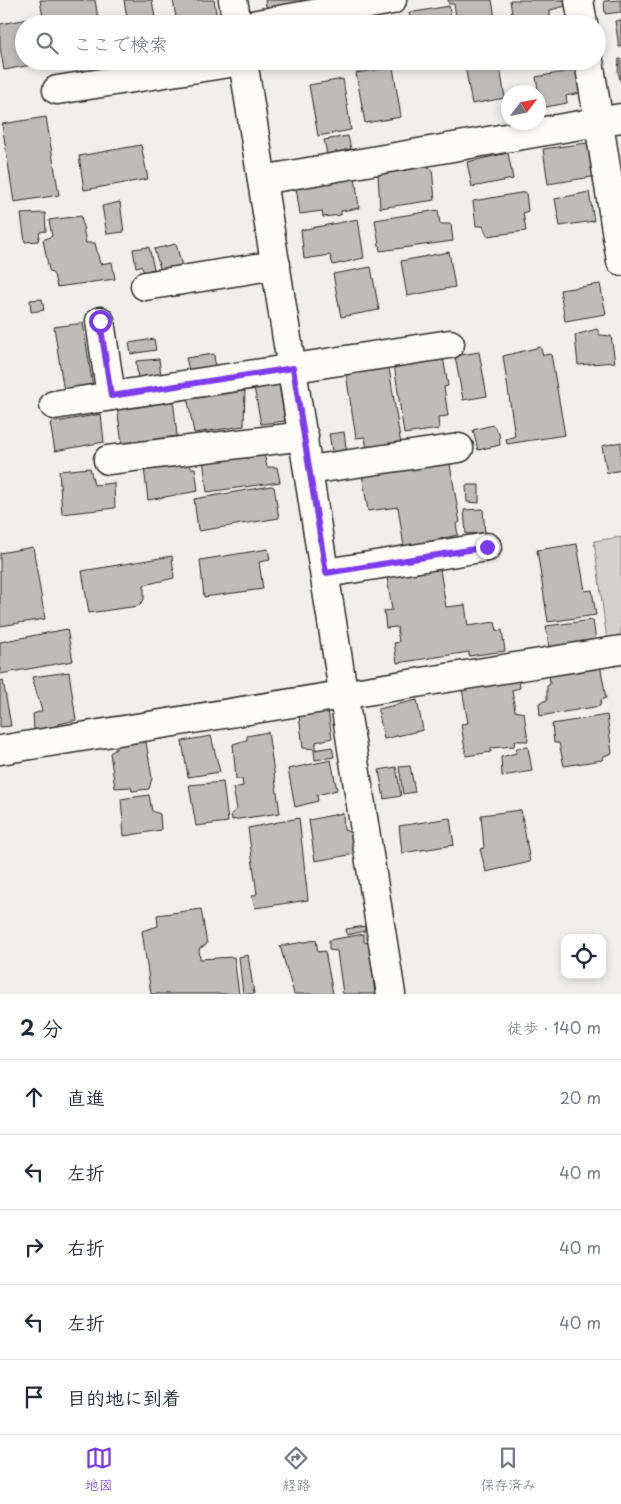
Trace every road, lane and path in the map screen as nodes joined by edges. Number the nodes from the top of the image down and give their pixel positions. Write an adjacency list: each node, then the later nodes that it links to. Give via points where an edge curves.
1 (233, 0): 4 (street)
2 (392, 0): 5 (street)
3 (579, 0): 6 (street)
4 (236, 15)
5 (308, 15)
6 (582, 15)
7 (185, 70): 10 (street)
8 (244, 70): 12 (street)
9 (591, 70): 11 (street)
10 (57, 90)
11 (609, 120): 12 (street); 13 (street)
12 (262, 180): 14 (street)
13 (621, 261)
14 (276, 265): 15 (street); 18 (street)
15 (145, 286)
16 (100, 321): 19 (street)
17 (450, 344): 18 (street)
18 (293, 368): 19 (street); 21 (street)
19 (111, 396): 20 (street)
20 (54, 405)
21 (304, 436): 23 (street); 24 (street)
22 (459, 448): 24 (street)
23 (108, 460)
24 (309, 470): 26 (street)
25 (487, 547): 26 (street)
26 (326, 573): 28 (street)
27 (621, 650): 28 (street)
28 (346, 694): 29 (street); 30 (street)
29 (0, 750)
30 (392, 994)

